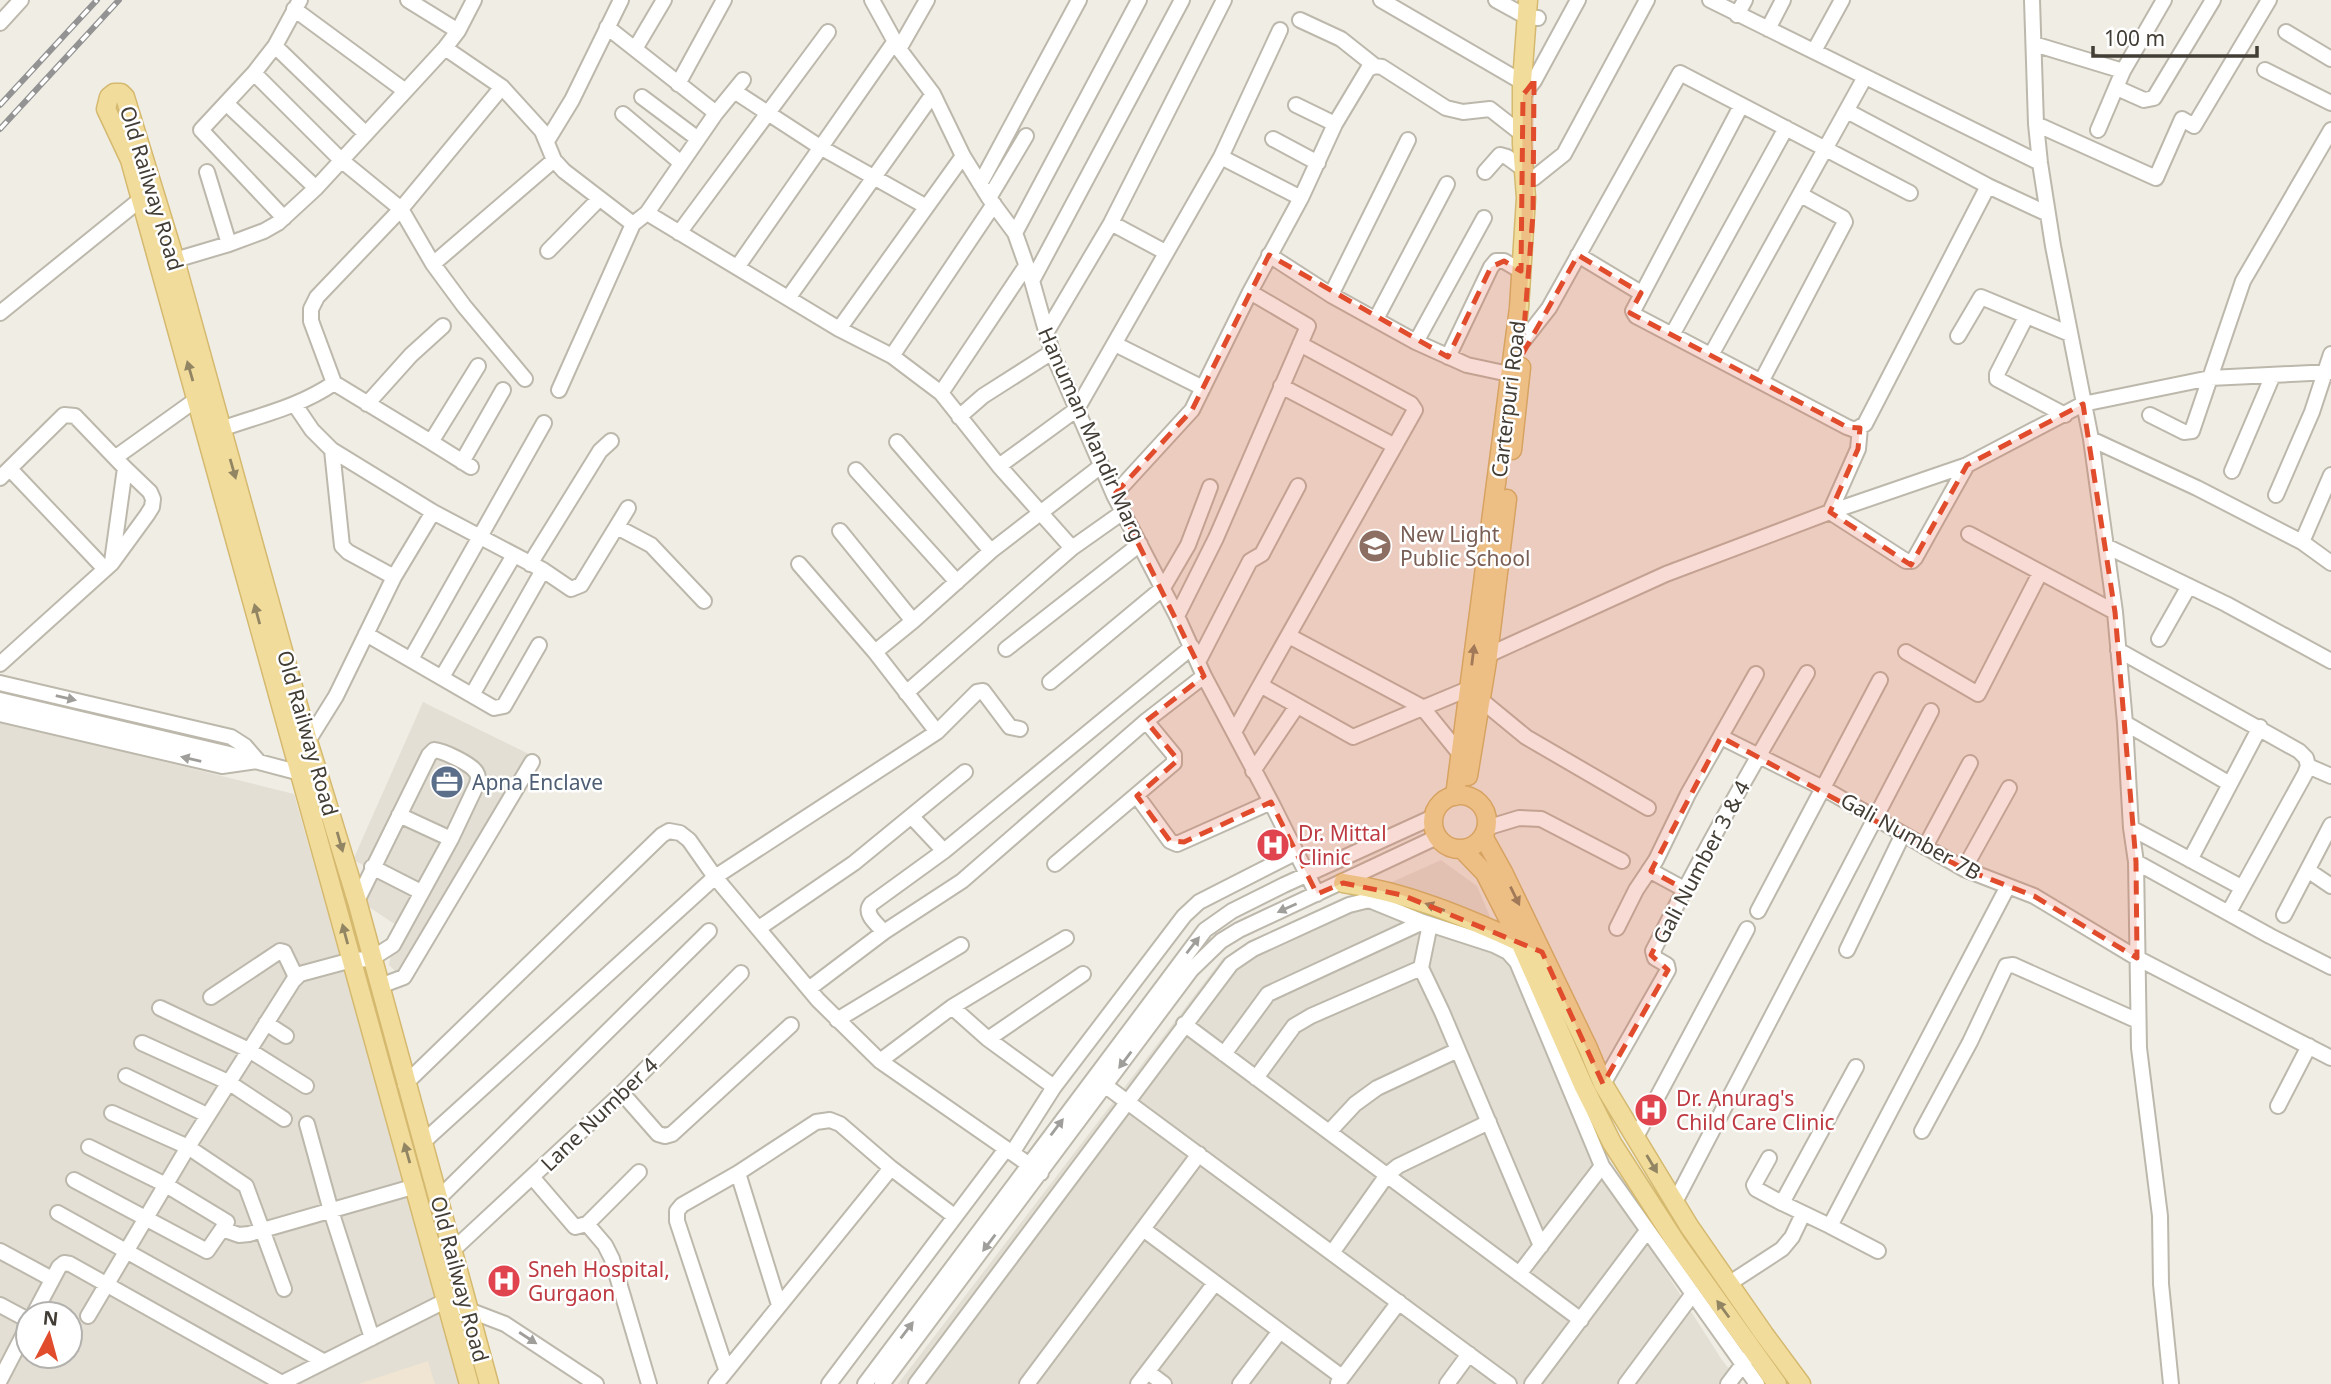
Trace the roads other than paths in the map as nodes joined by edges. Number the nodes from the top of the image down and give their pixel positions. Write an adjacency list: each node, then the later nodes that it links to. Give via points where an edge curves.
1 (21, 0): 31 (street)
2 (408, 0): 26 (street)
3 (474, 0): 35 (street)
4 (621, 0): 32 (street)
5 (664, 0): 42 (street)
6 (724, 0): 50 (street)
7 (872, 0): 39 (street, Hanuman Mandir Marg)
8 (927, 0): 39 (street)
9 (1079, 0): 90 (street)
10 (1139, 0): 109 (street)
11 (1182, 0): 120 (street)
12 (1224, 0): 106 (street)
13 (1381, 0): 51 (street)
14 (1496, 0): 28 (street)
15 (1540, 0): 28 (main road, Carterpuri Road)
16 (1578, 0): 51 (street)
17 (1647, 0): 88 (street, via 1563,154)
18 (1710, 0): 29 (street)
19 (1745, 0): 29 (street)
20 (1783, 0): 33 (street)
21 (1842, 0): 43 (street)
22 (2032, 0): 38 (street)
23 (2164, 0): 47 (street)
24 (2213, 0): 53 (street, via 2154,98 2144,100)
25 (2269, 0): 66 (street, via 2194,126 2182,119 2156,178)
26 (424, 4): 35 (street)
27 (297, 5): 40 (street); 54 (street)
28 (1531, 12): 51 (main road, Carterpuri Road)
29 (1737, 15): 33 (street)
30 (1300, 20): 45 (street, via 1349,44)
31 (0, 23)
32 (607, 27): 42 (street); 76 (street)
33 (1768, 29): 43 (street)
34 (1280, 30): 80 (street)
35 (458, 31): 41 (street)
36 (828, 32): 62 (street)
37 (2286, 32): 44 (street)
38 (2034, 44): 47 (street); 66 (street)
39 (897, 45): 55 (street, Hanuman Mandir Marg); 77 (street)
40 (275, 46): 48 (street); 70 (street)
41 (445, 48): 52 (street); 54 (street)
42 (635, 50): 50 (street)
43 (1814, 51): 49 (street)
44 (2331, 59)
45 (1375, 66): 65 (street, via 1362,76); 71 (street, via 1446,108 1463,112 1490,109)
46 (2265, 70): 57 (street)
47 (2123, 71): 53 (street)
48 (254, 73): 58 (street); 81 (street)
49 (1865, 77): 61 (street); 85 (street)
50 (678, 84): 63 (street)
51 (1526, 86): 71 (main road, Carterpuri Road); 88 (main road, Carterpuri Road)
52 (502, 87): 76 (street); 101 (street)
53 (2118, 88): 68 (street)
54 (404, 90): 70 (street)
55 (933, 94): 79 (street, Hanuman Mandir Marg); 89 (street)
56 (642, 97): 73 (street)
57 (2331, 103)
58 (227, 104): 93 (street); 104 (street, via 201,130)
59 (1297, 105): 65 (street)
60 (1741, 106): 67 (street); 114 (street, via 1678,75); 122 (street)
61 (1847, 111): 78 (street); 92 (street)
62 (769, 112): 63 (street, via 738,85); 77 (street); 108 (street)
63 (716, 113): 73 (street)
64 (623, 114): 83 (street)
65 (1335, 124): 84 (street)
66 (2036, 124): 85 (street)
67 (1786, 128): 78 (street); 132 (street)
68 (2098, 130)
69 (2331, 130): 147 (street, via 2243,281)
70 (366, 134): 81 (street)
71 (1522, 134): 88 (main road, Carterpuri Road)
72 (1026, 136): 99 (street)
73 (698, 139): 83 (street)
74 (1273, 139): 84 (street)
75 (1408, 139): 123 (street)
76 (547, 141): 82 (street)
77 (820, 147): 89 (street); 117 (street)
78 (1827, 148): 94 (street); 95 (street)
79 (963, 156): 90 (street, Hanuman Mandir Marg); 100 (street)
80 (1220, 157): 96 (street); 112 (street)
81 (341, 160): 93 (street); 101 (street)
82 (554, 160): 97 (street); 116 (street)
83 (681, 163): 102 (street)
84 (1318, 163): 96 (street)
85 (2040, 163): 103 (street)
86 (207, 172): 110 (street)
87 (1485, 172): 88 (street, via 1500,155)
88 (1529, 174): 119 (main road, Carterpuri Road); 134 (main road, Carterpuri Road, via 1532,227)
89 (873, 178): 100 (street); 124 (street)
90 (980, 184): 99 (street, Hanuman Mandir Marg)
91 (1447, 184): 127 (street)
92 (1988, 186): 103 (street); 165 (street)
93 (316, 187): 104 (street)
94 (1910, 193)
95 (1801, 195): 140 (street); 149 (street, via 1843,218 1844,224)
96 (1301, 198): 113 (street)
97 (598, 199): 107 (street); 111 (street)
98 (141, 200): 115 (main road, Old Railway Road, via 130,160 106,109 114,93 125,97); 125 (street); 156 (main road, Old Railway Road, one-way to 98)
99 (991, 201): 109 (street, Hanuman Mandir Marg); 141 (street)
100 (925, 206): 129 (street)
101 (401, 209): 116 (street); 150 (street, via 317,297 311,309)
102 (647, 212): 107 (street); 108 (street)
103 (2048, 214): 131 (street)
104 (284, 218): 110 (street)
105 (1484, 218): 135 (street)
106 (1111, 223): 112 (street); 130 (street)
107 (633, 224): 154 (street)
108 (679, 233): 117 (street)
109 (1015, 233): 118 (street, Hanuman Mandir Marg)
110 (229, 244): 115 (street)
111 (548, 251)
112 (1165, 252): 136 (street)
113 (1269, 255): 121 (street); 123 (street)
114 (1578, 255): 122 (street); 134 (street, via 1549,308)
115 (175, 260): 166 (main road, Old Railway Road)
116 (433, 264): 148 (street)
117 (738, 266): 124 (street)
118 (1026, 266): 120 (street, Hanuman Mandir Marg); 155 (street)
119 (1521, 271): 142 (street, via 1496,261); 145 (main road, Carterpuri Road)
120 (1032, 281): 130 (street, Hanuman Mandir Marg)
121 (1250, 292): 137 (street, via 1308,326); 152 (street)
122 (1641, 293): 132 (street, via 1634,306 1636,316)
123 (1331, 295): 127 (street)
124 (789, 296): 129 (street)
125 (0, 313)
126 (2026, 317): 131 (street); 133 (street, via 1981,297); 161 (street, via 1997,379)
127 (1376, 320): 135 (street)
128 (443, 326): 157 (street)
129 (839, 329): 141 (street)
130 (1046, 333): 138 (street, Hanuman Mandir Marg)
131 (2070, 334): 158 (street)
132 (1672, 335): 140 (street)
133 (1958, 336)
134 (1524, 340): 222 (main road, Carterpuri Road)
135 (1416, 342): 142 (street)
136 (1115, 344): 152 (street); 160 (street)
137 (1300, 344): 151 (street); 171 (street, via 1410,404 1415,410)
138 (1052, 352): 160 (street, Hanuman Mandir Marg); 163 (street)
139 (2331, 354): 144 (street)
140 (1711, 355): 149 (street)
141 (892, 356): 155 (street)
142 (1448, 357): 145 (street)
143 (478, 366): 169 (street)
144 (2328, 372): 146 (street); 184 (street)
145 (1508, 374): 235 (main road, Carterpuri Road, one-way to 145, via 1486,549 1498,482)
146 (2273, 375): 147 (street); 178 (street)
147 (2210, 377): 158 (street); 162 (street, via 2192,431 2184,432)
148 (525, 379)
149 (1760, 382): 165 (street, via 1847,427)
150 (334, 383): 157 (street); 159 (street)
151 (1281, 386): 171 (street); 211 (street)
152 (1203, 388): 183 (street, via 1192,410)
153 (503, 390): 169 (street, via 467,465)
154 (559, 390)
155 (941, 393): 163 (street)
156 (197, 399): 166 (main road, Old Railway Road); 173 (street)
157 (367, 404): 169 (street)
158 (2083, 404): 161 (street); 167 (street)
159 (295, 405): 166 (street); 172 (street)
160 (1077, 409): 174 (street); 175 (street, Hanuman Mandir Marg)
161 (2065, 415): 176 (street)
162 (2150, 415)
163 (959, 417): 174 (street)
164 (544, 423): 193 (street)
165 (1860, 428): 189 (street, via 1858,449)
166 (215, 431): 249 (main road, Old Railway Road)
167 (2091, 439): 194 (street); 196 (street)
168 (611, 441): 203 (street, via 600,451)
169 (431, 442)
170 (897, 442): 198 (street)
171 (1395, 446): 214 (street)
172 (332, 450): 186 (street); 205 (street, via 342,545)
173 (120, 463): 179 (street, via 75,416 66,414); 202 (street); 202 (street, via 153,499 152,507)
174 (999, 466): 187 (street)
175 (1101, 466): 183 (street, Hanuman Mandir Marg); 187 (street)
176 (1967, 466): 189 (street); 189 (street, via 1912,561)
177 (856, 470): 206 (street)
178 (2232, 471)
179 (5, 474): 202 (street)
180 (2331, 475): 194 (street)
181 (1298, 486): 226 (street, via 1262,554 1250,561)
182 (1210, 487): 208 (street, via 1188,545)
183 (1114, 495): 188 (street, Hanuman Mandir Marg)
184 (2276, 495)
185 (628, 508): 190 (street)
186 (433, 512): 193 (street); 205 (street)
187 (1041, 512): 197 (street); 198 (street)
188 (1123, 512): 195 (street, Hanuman Mandir Marg); 197 (street)
189 (1830, 512): 222 (street, via 1666,574)
190 (617, 527): 203 (street, via 577,589 564,586); 209 (street, via 651,545)
191 (840, 531): 212 (street)
192 (1969, 534): 204 (street)
193 (480, 537): 199 (street); 223 (street)
194 (2302, 542): 200 (street)
195 (1140, 544): 208 (street, Hanuman Mandir Marg); 218 (street)
196 (2106, 546): 207 (street); 210 (street)
197 (1072, 548): 234 (street)
198 (992, 551): 206 (street)
199 (514, 555): 203 (street); 229 (street)
200 (2331, 563)
201 (799, 564): 220 (street)
202 (108, 566): 225 (street)
203 (536, 567): 236 (street)
204 (2040, 573): 210 (street); 221 (street, via 1978,694)
205 (394, 577): 213 (street)
206 (957, 582): 212 (street)
207 (2189, 586): 215 (street); 224 (street)
208 (1163, 588): 211 (street, Hanuman Mandir Marg); 231 (street)
209 (704, 601)
210 (2115, 612): 219 (street)
211 (1177, 616): 217 (street, Hanuman Mandir Marg)
212 (913, 621): 220 (street)
213 (366, 634): 223 (street); 249 (street, via 336,696)
214 (1289, 636): 233 (street); 239 (street)
215 (2160, 639)
216 (539, 645): 236 (street, via 504,706 494,708)
217 (1192, 647): 226 (street, Hanuman Mandir Marg); 280 (street)
218 (1006, 649)
219 (2118, 650): 243 (street); 244 (street)
220 (875, 652): 234 (street)
221 (1906, 652)
222 (1488, 655): 235 (main road, Carterpuri Road)
223 (411, 659): 229 (street)
224 (2331, 661)
225 (0, 664)
226 (1201, 669): 242 (street); 247 (street, Hanuman Mandir Marg)
227 (1807, 673): 251 (street, Gali Number 3 & 4)
228 (1756, 674): 248 (street)
229 (442, 677): 236 (street)
230 (1880, 680): 262 (street)
231 (1050, 682)
232 (0, 683): 252 (street, one-way to 252, via 231,737)
233 (1262, 686): 238 (street); 247 (street)
234 (906, 693): 246 (street)
235 (1475, 694): 239 (street); 250 (main road, Carterpuri Road); 265 (main road, Carterpuri Road); 267 (street, via 1526,737)
236 (472, 695)
237 (0, 700): 252 (street)
238 (1297, 706): 239 (street, via 1353,737); 256 (street)
239 (1422, 707): 250 (street)
240 (1931, 710): 271 (street)
241 (0, 714): 252 (street, one-way to 241, via 222,766)
242 (1146, 721): 264 (street, via 1175,761); 308 (street, via 962,881)
243 (2125, 723): 261 (street); 273 (street)
244 (2260, 727): 255 (street, via 2299,751); 261 (street)
245 (1020, 729): 246 (street, via 1010,727 981,691)
246 (937, 732): 291 (street)
247 (1234, 732): 256 (street, Hanuman Mandir Marg)
248 (1721, 737): 251 (street, Gali Number 7B); 288 (street)
249 (302, 746): 258 (main road, Old Railway Road); 260 (main road, Old Railway Road)
250 (1460, 754): 265 (main road, Carterpuri Road)
251 (1758, 755): 262 (street, Gali Number 7B); 296 (street, Gali Number 3 & 4)
252 (258, 761): 258 (street)
253 (532, 762): 321 (street, via 404,977)
254 (1970, 763): 278 (street)
255 (2308, 766): 259 (street); 295 (street)
256 (1253, 771): 266 (street, Hanuman Mandir Marg)
257 (965, 772): 269 (street)
258 (302, 774): 260 (street); 315 (main road, Old Railway Road, one-way to 258)
259 (2331, 776)
260 (321, 777): 299 (main road, Old Railway Road, one-way to 299)
261 (2230, 784): 282 (street)
262 (1823, 788): 271 (street, Gali Number 7B); 301 (street)
263 (2009, 788): 287 (street)
264 (1137, 796): 266 (street, via 1177,844); 285 (street)
265 (1460, 796): 270 (main road, via 1444,800); 274 (main road, via 1482,807)
266 (1271, 802): 281 (street, Hanuman Mandir Marg)
267 (1648, 808)
268 (398, 815): 277 (street); 277 (street, via 429,755 442,751 478,776); 286 (street)
269 (912, 817): 280 (street); 304 (street)
270 (1433, 817): 276 (main road); 290 (street)
271 (1875, 819): 275 (street, Gali Number 7B); 377 (street)
272 (2331, 825): 289 (street)
273 (2130, 828): 282 (street); 284 (street)
274 (1485, 832): 279 (main road, via 1471,847); 283 (street, via 1519,817 1541,819); 346 (main road, one-way to 346)
275 (1903, 834): 278 (street, Gali Number 7B); 312 (street)
276 (1437, 837): 279 (main road, via 1446,846); 292 (street)
277 (451, 839): 297 (street)
278 (1925, 847): 287 (street, Gali Number 7B)
279 (1462, 849): 310 (main road, via 1485,873)
280 (944, 851): 308 (street, via 869,906 868,914)
281 (1295, 853): 290 (street, Hanuman Mandir Marg); 348 (street, via 1192,908)
282 (2190, 860): 295 (street)
283 (1622, 861)
284 (2136, 862): 313 (street); 316 (street)
285 (1055, 864)
286 (372, 867): 297 (street); 299 (street)
287 (1964, 869): 293 (street, Gali Number 7B)
288 (1649, 870): 296 (street); 305 (street)
289 (2309, 871): 294 (street); 302 (street)
290 (1307, 874): 298 (street, Hanuman Mandir Marg); 343 (street, one-way to 290, via 1205,930 1232,911)
291 (715, 877): 304 (street); 345 (street, via 689,840 680,833 662,835); 360 (street)
292 (1343, 883): 298 (street); 310 (main road, one-way to 292, via 1402,895)
293 (2008, 886): 313 (street, Gali Number 7B, via 2034,896); 385 (street)
294 (2331, 886)
295 (2241, 887): 300 (street)
296 (1684, 889): 346 (street, Gali Number 3 & 4, via 1653,951 1668,970)
297 (421, 891): 314 (street, via 393,944)
298 (1317, 894): 343 (street, one-way to 343, via 1221,941 1191,970)
299 (357, 901): 314 (main road, Old Railway Road)
300 (2230, 910)
301 (1758, 911)
302 (2284, 915)
303 (1426, 923): 317 (street); 329 (street, via 1369,900 1349,905 1240,957); 337 (street, via 1268,994); 366 (street, via 1494,945 1517,962)
304 (759, 928): 322 (street)
305 (1616, 928)
306 (1747, 929): 359 (street)
307 (709, 931): 376 (street)
308 (884, 932): 322 (street)
309 (1066, 937): 324 (street)
310 (1520, 942): 414 (main road, one-way to 310, via 1612,1143)
311 (961, 944): 326 (street)
312 (1847, 950)
313 (2137, 958): 327 (street); 334 (street, Gali Number 7B)
314 (371, 959): 315 (street); 321 (main road, Old Railway Road)
315 (352, 960): 320 (street); 375 (main road, Old Railway Road, one-way to 315)
316 (2331, 967)
317 (1421, 968): 336 (street); 342 (street, via 1294,1026)
318 (741, 973): 349 (street, Lane Number 4)
319 (1083, 974): 332 (street)
320 (296, 977): 323 (street, via 280,950); 328 (street)
321 (380, 986): 345 (main road, Old Railway Road)
322 (810, 988): 326 (street)
323 (211, 998)
324 (952, 1007): 332 (street); 339 (street)
325 (160, 1008): 335 (street)
326 (837, 1020): 339 (street)
327 (2138, 1021): 357 (street, via 2006,965); 445 (street, via 2160,1216)
328 (266, 1023): 331 (street); 335 (street)
329 (1184, 1024): 337 (street); 350 (street)
330 (791, 1025): 349 (street, via 672,1134 658,1134)
331 (286, 1036)
332 (988, 1039): 348 (street)
333 (142, 1043): 344 (street)
334 (2309, 1046): 338 (street, Gali Number 7B); 351 (street)
335 (249, 1050): 344 (street); 347 (street)
336 (1458, 1050): 355 (street); 358 (street, via 1377,1088)
337 (1224, 1054): 342 (street)
338 (2331, 1058)
339 (880, 1061): 363 (street)
340 (1856, 1067): 378 (street)
341 (126, 1076): 353 (street)
342 (1255, 1078): 358 (street)
343 (1100, 1081): 350 (street); 368 (street)
344 (228, 1082): 353 (street); 354 (street)
345 (405, 1084): 360 (main road, Old Railway Road)
346 (1603, 1084): 359 (main road)
347 (306, 1086)
348 (1054, 1087): 363 (street)
349 (622, 1093): 372 (street, Lane Number 4)
350 (1127, 1101): 364 (street); 433 (street)
351 (2278, 1106)
352 (112, 1113): 362 (street)
353 (208, 1115): 362 (street)
354 (284, 1119)
355 (1489, 1122): 371 (street, via 1409,1158); 390 (street)
356 (307, 1124): 379 (street)
357 (1922, 1131)
358 (1328, 1132): 371 (street)
359 (1636, 1136): 377 (main road, one-way to 377)
360 (422, 1143): 376 (main road, Old Railway Road)
361 (89, 1147): 374 (street)
362 (188, 1147): 374 (street); 388 (street, via 246,1186)
363 (1009, 1151): 368 (street); 382 (street)
364 (1199, 1154): 387 (street); 395 (street)
365 (1769, 1158): 378 (street, via 1754,1185)
366 (1602, 1166): 389 (street); 390 (street)
367 (891, 1168): 370 (street, via 830,1120 816,1122); 382 (street); 406 (street)
368 (1035, 1169): 431 (street, one-way to 368); 432 (street, one-way to 432)
369 (639, 1171): 384 (street)
370 (738, 1173): 406 (street); 419 (street, via 677,1211)
371 (1387, 1175): 395 (street); 396 (street)
372 (533, 1178): 384 (street, via 575,1227); 391 (street, Lane Number 4)
373 (74, 1180): 383 (street)
374 (166, 1185): 383 (street); 386 (street, via 228,1222)
375 (416, 1186): 379 (street); 404 (main road, Old Railway Road)
376 (438, 1199): 391 (main road, Old Railway Road)
377 (1675, 1202): 399 (main road)
378 (1782, 1203): 381 (street)
379 (331, 1211): 388 (street); 412 (street)
380 (58, 1213): 393 (street)
381 (1802, 1214): 385 (street); 399 (street, via 1782,1249)
382 (954, 1216): 430 (street)
383 (147, 1218): 386 (street, via 207,1251); 393 (street)
384 (587, 1224): 428 (street, via 612,1259)
385 (1830, 1226): 394 (street)
386 (222, 1229): 388 (street, via 244,1235)
387 (1143, 1229): 398 (street); 423 (street)
388 (260, 1231): 401 (street)
389 (1647, 1231): 402 (street); 409 (street)
390 (1541, 1246): 396 (street)
391 (453, 1250): 407 (main road, Old Railway Road)
392 (0, 1251): 397 (street)
393 (128, 1251): 400 (street); 417 (street)
394 (1878, 1251)
395 (1332, 1253): 405 (street)
396 (1519, 1274): 409 (street)
397 (52, 1279): 400 (street, via 64,1263); 403 (street)
398 (1215, 1283): 410 (street); 420 (street)
399 (1730, 1283): 411 (main road)
400 (107, 1285): 408 (street); 424 (street)
401 (284, 1289)
402 (1692, 1294): 418 (street); 440 (street)
403 (41, 1300)
404 (445, 1301): 407 (street); 412 (street); 425 (main road, Old Railway Road)
405 (1399, 1303): 416 (street); 422 (street)
406 (779, 1305): 419 (street)
407 (468, 1308): 426 (main road, Old Railway Road); 427 (street, one-way to 427, via 505,1324)
408 (88, 1315)
409 (1581, 1320): 439 (street)
410 (1280, 1331): 422 (street); 436 (street)
411 (1764, 1334): 414 (street); 444 (main road)
412 (372, 1338): 417 (street)
413 (0, 1346): 415 (street)
414 (1753, 1350): 418 (street); 443 (main road)
415 (14, 1354): 421 (street)
416 (1469, 1354): 437 (street); 438 (street)
417 (323, 1361): 424 (street)
418 (1742, 1366): 441 (street); 442 (street)
419 (726, 1369): 429 (street)
420 (1147, 1372): 434 (street); 435 (street)
421 (0, 1380)
422 (1339, 1381)
423 (1032, 1382)
424 (281, 1383)
425 (470, 1384)
426 (489, 1384)
427 (596, 1384)
428 (649, 1384)
429 (716, 1384)
430 (829, 1384)
431 (865, 1384)
432 (882, 1384)
433 (916, 1384)
434 (1138, 1384)
435 (1164, 1384)
436 (1240, 1384)
437 (1447, 1384)
438 (1509, 1384)
439 (1532, 1384)
440 (1626, 1384)
441 (1728, 1384)
442 (1757, 1384)
443 (1777, 1384)
444 (1801, 1384)
445 (2171, 1384)

